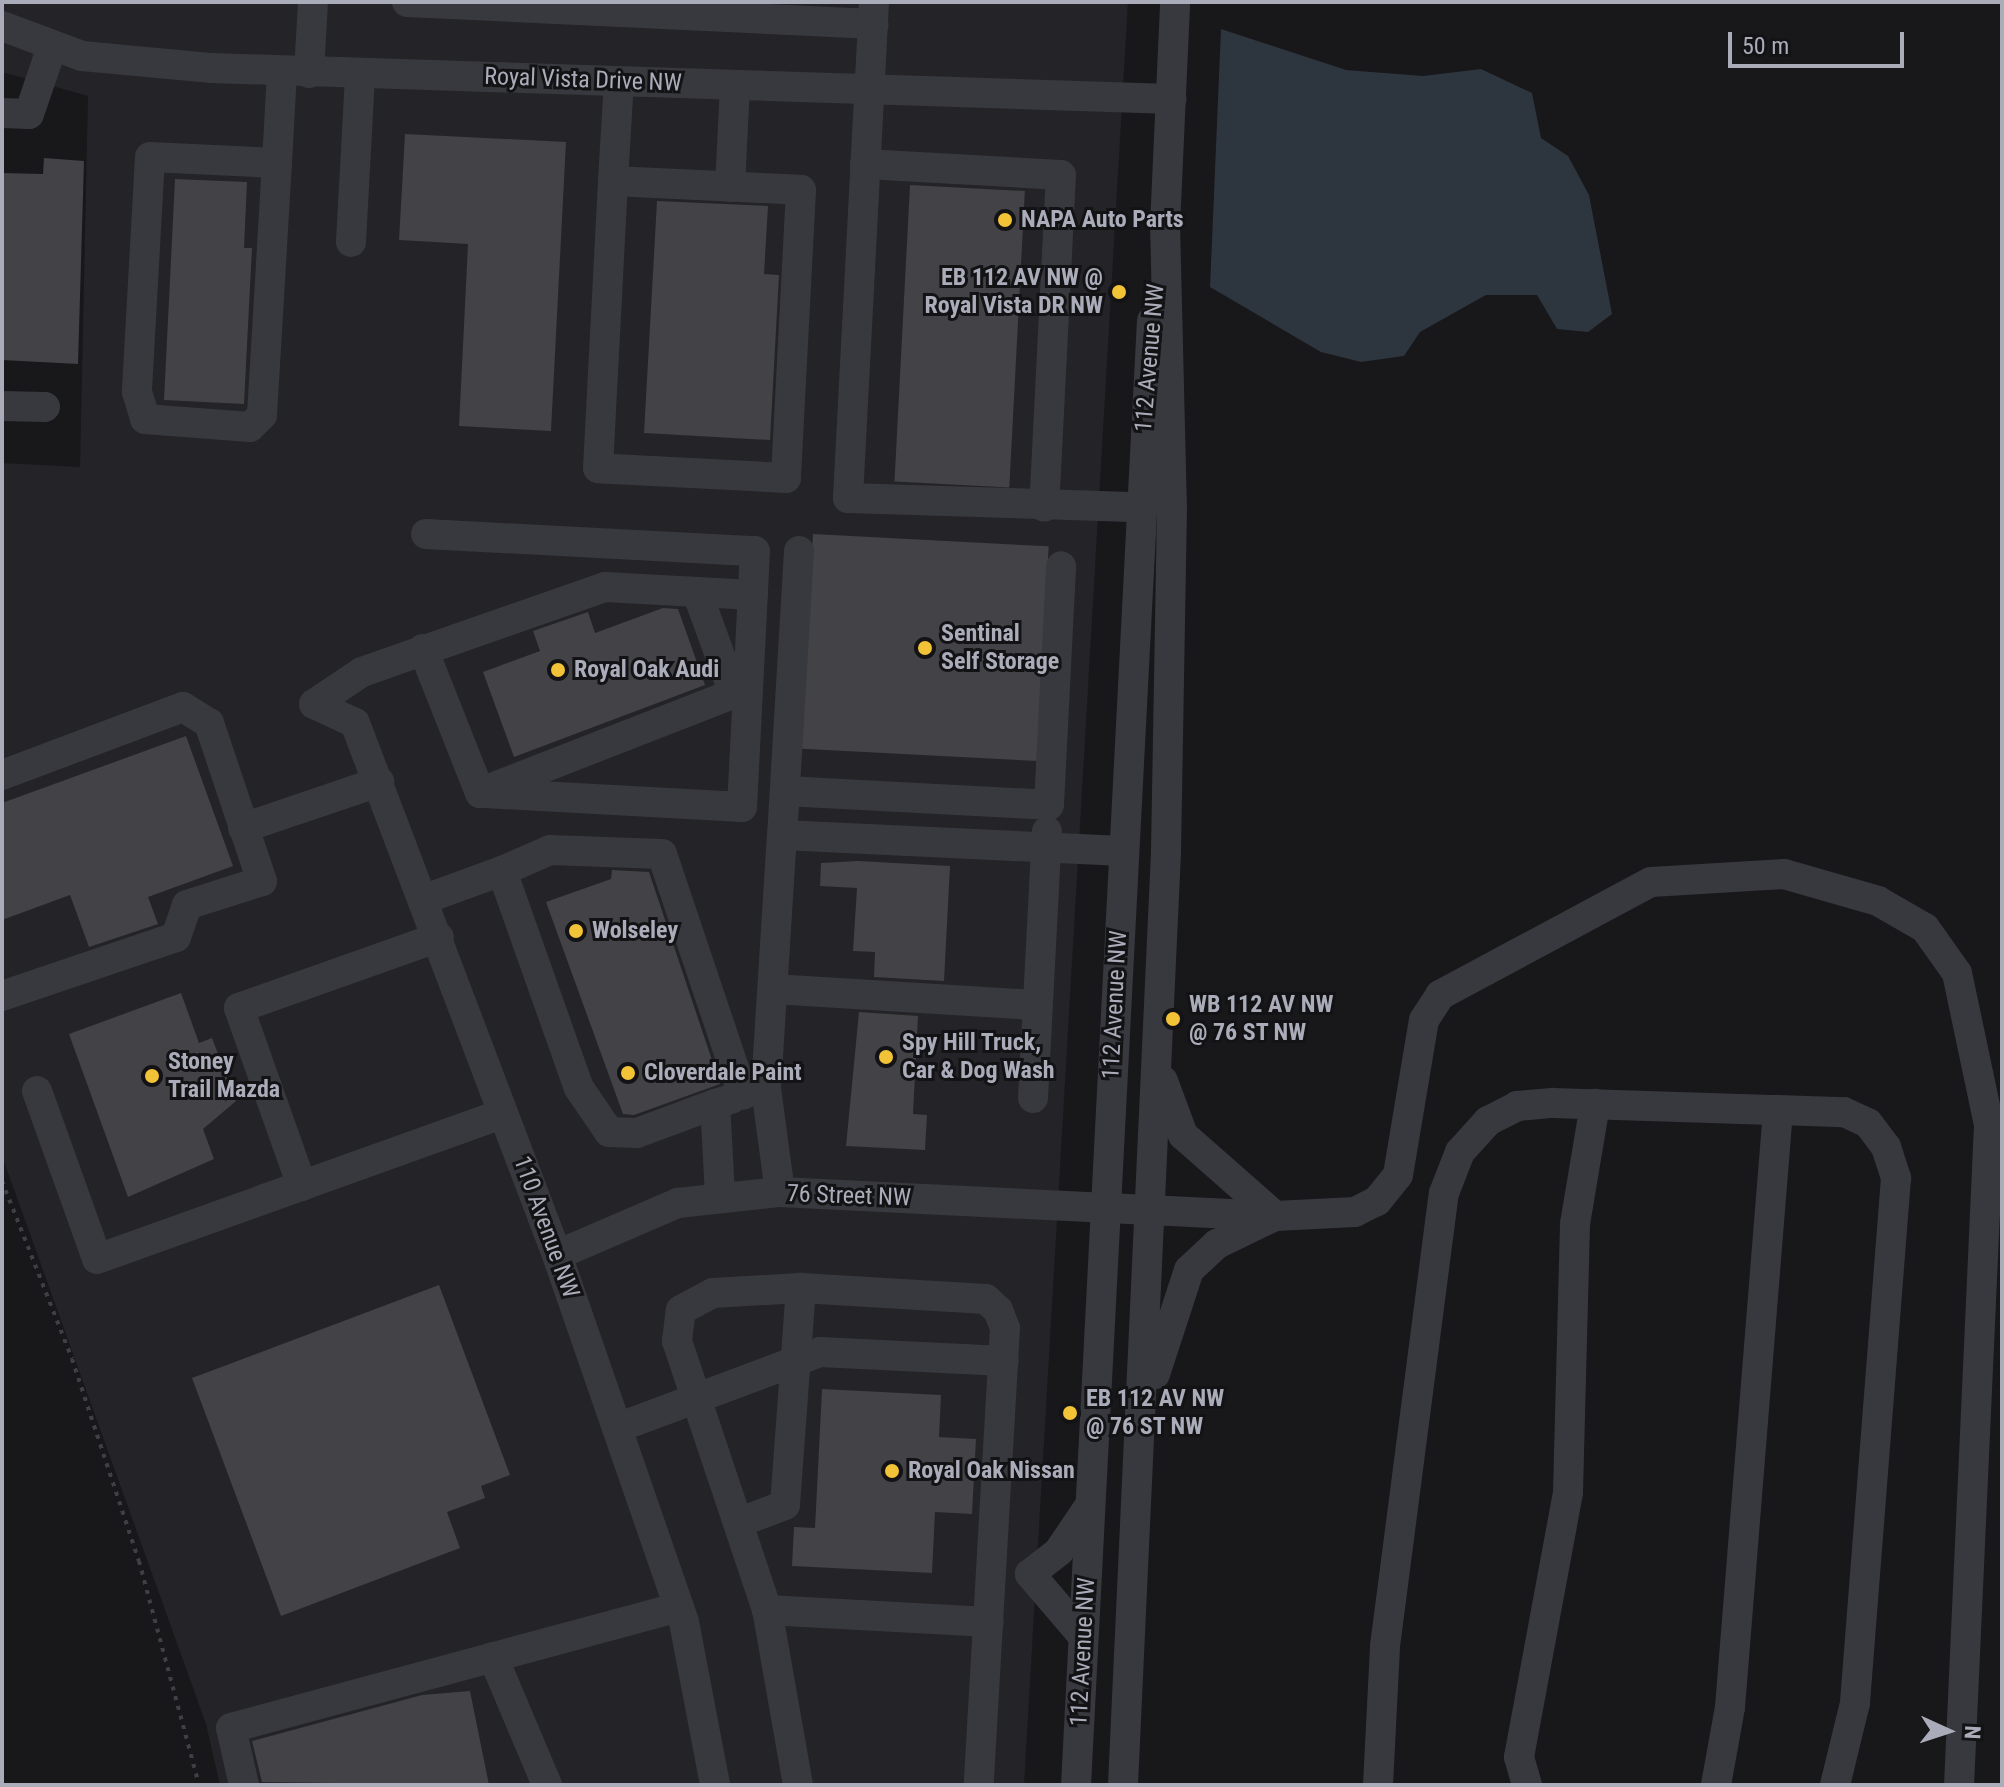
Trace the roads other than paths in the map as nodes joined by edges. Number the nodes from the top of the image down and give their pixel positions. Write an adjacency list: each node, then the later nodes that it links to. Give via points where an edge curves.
1 (313, 2): 7 (street)
2 (407, 2): 4 (street)
3 (1175, 2): 12 (street, 112 Avenue NW)
4 (873, 13): 11 (street)
5 (2, 26): 6 (street, Royal Vista Drive NW)
6 (52, 47): 7 (street, Royal Vista Drive NW, via 118,60); 13 (street, via 29,114)
7 (295, 72): 8 (street, Royal Vista Drive NW); 14 (street)
8 (360, 75): 9 (street, Royal Vista Drive NW); 19 (street)
9 (619, 81): 10 (street, Royal Vista Drive NW); 16 (street)
10 (735, 85): 11 (street, Royal Vista Drive NW); 17 (street)
11 (868, 91): 12 (street, Royal Vista Drive NW); 15 (street)
12 (1171, 99): 18 (street, 112 Avenue NW)
13 (2, 113)
14 (277, 163): 14 (street, via 259,423 145,419 137,392 150,157)
15 (865, 164): 22 (street, via 1061,175); 22 (street, via 848,498)
16 (613, 181): 17 (street); 17 (street, via 598,468 786,478 801,190)
17 (730, 187)
18 (1165, 226): 23 (street, 112 Avenue NW, via 1146,369); 49 (street, 112 Avenue NW, via 1172,510)
19 (351, 242)
20 (2, 406): 21 (street)
21 (45, 407)
22 (1044, 507): 23 (street)
23 (1139, 507): 41 (street, 112 Avenue NW)
24 (426, 534): 28 (street, via 755,551)
25 (799, 551): 33 (street)
26 (1061, 566): 36 (street)
27 (697, 592): 28 (street); 29 (street, via 605,587); 30 (street)
28 (753, 595): 30 (street)
29 (423, 649): 32 (street, 110 Avenue NW, via 362,672 314,704 355,723); 34 (street)
30 (741, 691): 34 (street); 34 (street, via 742,807)
31 (2, 775): 37 (street, via 183,707 209,723)
32 (379, 782): 37 (street); 43 (street, 110 Avenue NW)
33 (785, 791): 35 (street); 38 (street)
34 (480, 793)
35 (926, 798): 36 (street); 39 (street)
36 (1049, 805): 40 (street)
37 (243, 828): 46 (street, via 262,881 187,905 176,937)
38 (782, 835): 39 (street); 45 (street)
39 (923, 842): 40 (street)
40 (1045, 848): 41 (street); 47 (street)
41 (1123, 851): 60 (street, 112 Avenue NW)
42 (502, 871): 43 (street); 52 (street, via 550,850 662,854); 52 (street, via 579,1088 609,1132 637,1133)
43 (425, 899): 44 (street, 110 Avenue NW)
44 (439, 937): 56 (street, 110 Avenue NW); 57 (street, via 239,1008)
45 (773, 989): 47 (street); 52 (street)
46 (2, 996)
47 (1038, 1005): 53 (street)
48 (1979, 1062): 51 (street); 62 (street, 76 Street NW, via 1957,973 1925,928 1878,901 1784,874 1651,882 1440,995 1424,1020 1398,1175 1377,1201 1338,1216); 90 (street, 76 Street NW, via 1989,1125)
49 (1158, 1067): 61 (street, 112 Avenue NW); 62 (street, via 1183,1135)
50 (37, 1091): 57 (street, via 97,1259)
51 (2002, 1091)
52 (742, 1096): 58 (street); 59 (street, via 722,1122)
53 (1033, 1098)
54 (1595, 1104): 55 (street); 86 (street, via 1517,1106 1488,1121 1460,1152 1444,1193 1385,1646); 87 (street, via 1575,1224 1568,1492 1519,1757)
55 (1778, 1110): 88 (street, via 1730,1707); 89 (street, via 1844,1112 1868,1123 1896,1178 1855,1703)
56 (503, 1114): 57 (street); 63 (street, 110 Avenue NW)
57 (302, 1186)
58 (780, 1192): 59 (street, 76 Street NW); 60 (street, 76 Street NW)
59 (720, 1195): 63 (street, 76 Street NW, via 653,1212)
60 (1105, 1207): 61 (street, 76 Street NW); 70 (street, 112 Avenue NW)
61 (1151, 1210): 62 (street, 76 Street NW); 69 (street, 112 Avenue NW)
62 (1275, 1216): 69 (street, via 1217,1244 1189,1270)
63 (557, 1255): 68 (street, 110 Avenue NW)
64 (801, 1288): 65 (street, via 986,1299 1005,1328); 66 (street); 67 (street, via 713,1293 681,1310 677,1341)
65 (1004, 1361): 66 (street, via 820,1352); 72 (street)
66 (796, 1362): 67 (street); 71 (street, via 785,1505)
67 (699, 1398): 68 (street); 71 (street)
68 (617, 1428): 74 (street, 110 Avenue NW)
69 (1140, 1430): 85 (street, 112 Avenue NW)
70 (1092, 1504): 73 (street, via 1059,1551); 77 (street, 112 Avenue NW)
71 (740, 1522): 75 (street)
72 (992, 1571): 73 (street); 76 (street)
73 (1030, 1574): 77 (street)
74 (679, 1607): 78 (street); 81 (street, 110 Avenue NW)
75 (767, 1610): 76 (street); 82 (street)
76 (989, 1622): 83 (street)
77 (1083, 1636): 84 (street, 112 Avenue NW)
78 (493, 1657): 79 (street, via 231,1728); 80 (street)
79 (244, 1785)
80 (547, 1785)
81 (715, 1785)
82 (798, 1785)
83 (979, 1785)
84 (1076, 1785)
85 (1123, 1785)
86 (1378, 1785)
87 (1527, 1785)
88 (1716, 1785)
89 (1835, 1785)
90 (1959, 1785)

